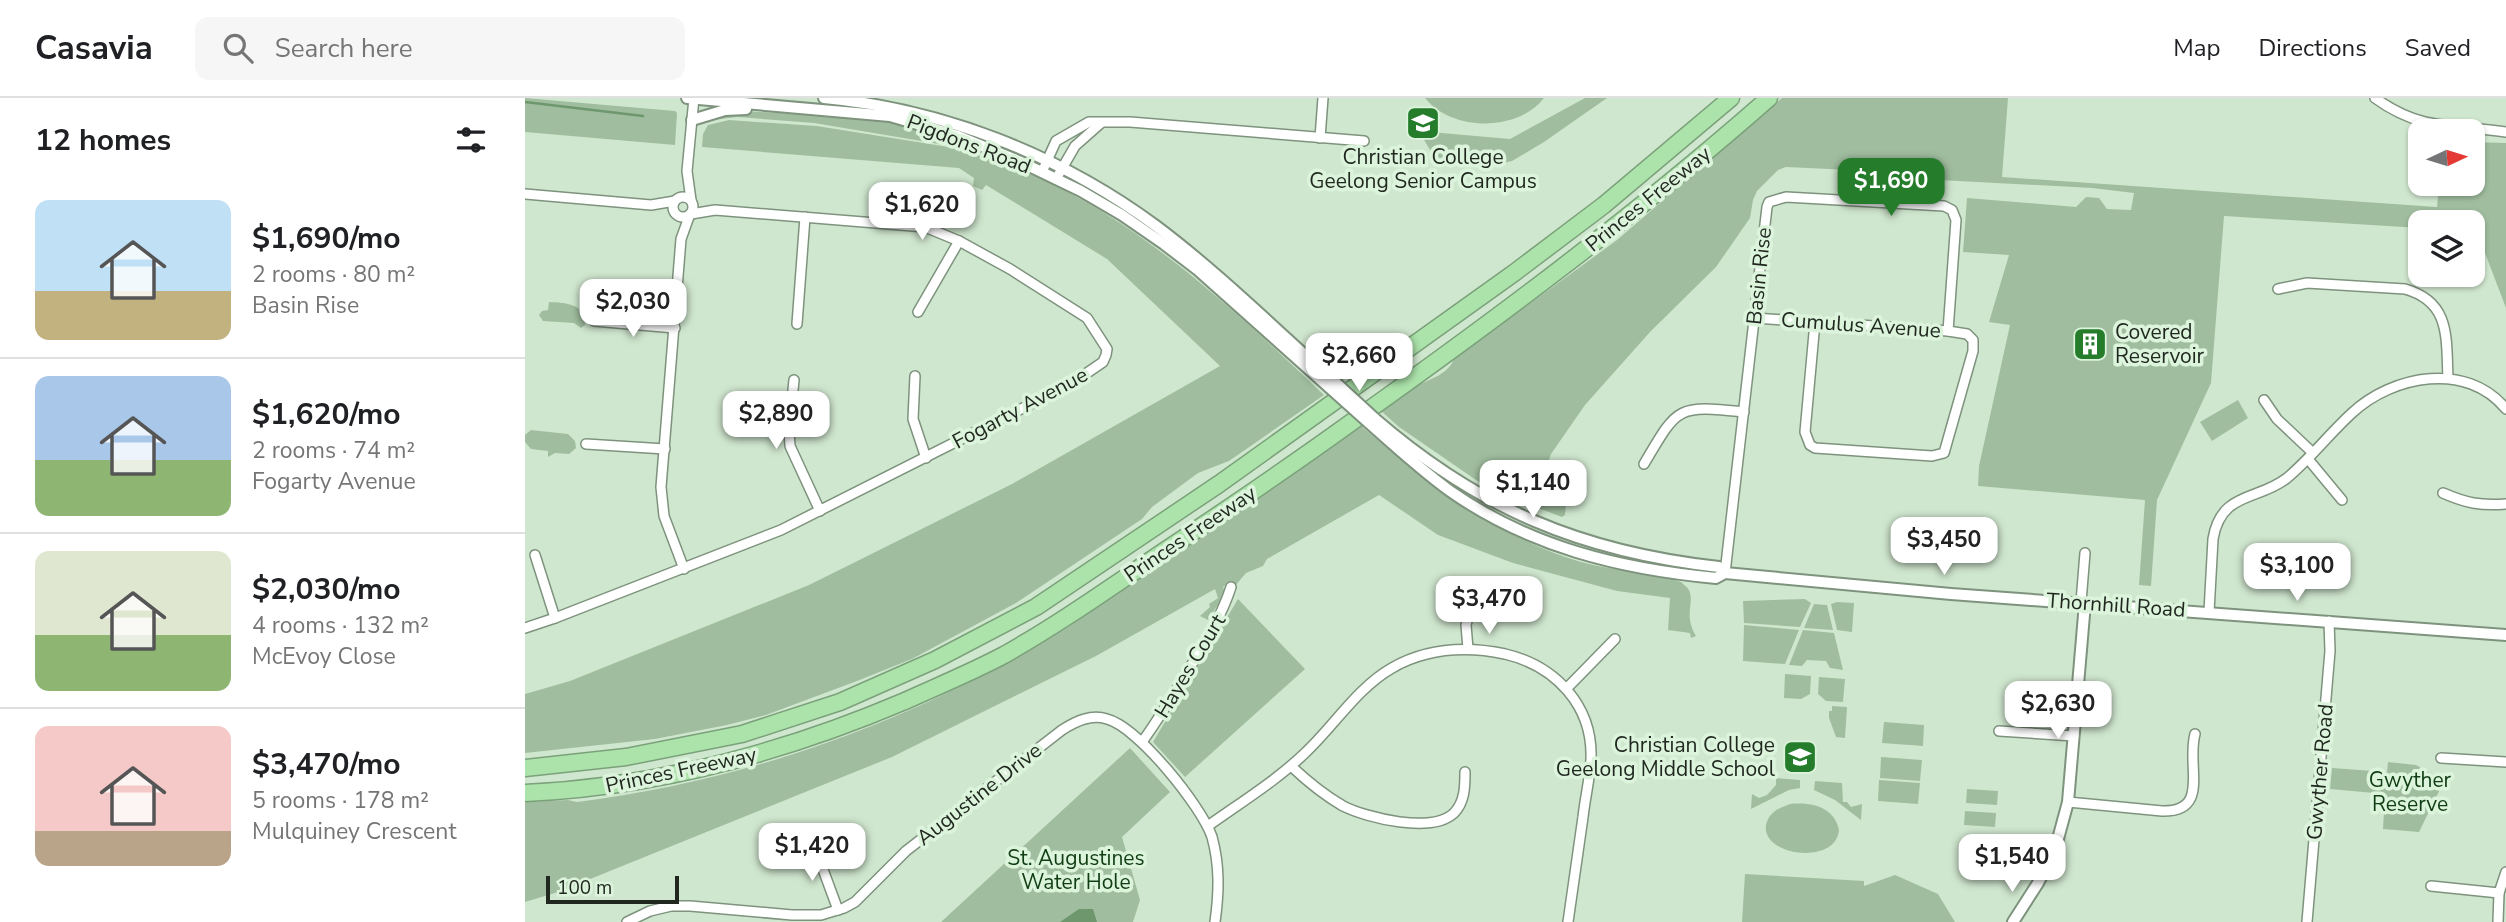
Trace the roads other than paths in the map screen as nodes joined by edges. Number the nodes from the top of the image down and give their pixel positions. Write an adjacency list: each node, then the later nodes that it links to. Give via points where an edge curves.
1 (687, 98): 2 (street, Pigdons Road)
2 (694, 98): 8 (street, Pigdons Road); 9 (street)
3 (824, 98): 14 (street, Pigdons Road, via 924,116)
4 (1323, 98): 12 (street)
5 (1731, 98): 75 (highway, Princes Freeway, via 1604,205 1514,273 1219,485 1036,607 935,660 840,702 743,734 626,757)
6 (1769, 98): 77 (highway, Princes Freeway, via 1604,235 1452,350 1233,505 1001,656 852,723 744,758 635,782)
7 (2375, 98): 11 (street, via 2430,125)
8 (853, 111): 9 (street, via 831,114 738,108); 17 (street, Pigdons Road, via 919,122)
9 (692, 120): 16 (street)
10 (1101, 123): 12 (street, Pigdons Road); 14 (street, Pigdons Road, via 1086,123 1059,138); 15 (street, Pigdons Road, via 1080,141)
11 (2506, 132)
12 (1320, 138): 13 (street, Pigdons Road)
13 (1364, 141)
14 (1047, 161): 15 (street, Pigdons Road); 17 (street, Pigdons Road)
15 (1062, 168): 18 (street, Pigdons Road); 40 (street, Pigdons Road, via 1115,198 1217,275)
16 (687, 171): 20 (street); 21 (street)
17 (1042, 172): 18 (street, Pigdons Road)
18 (1056, 179): 40 (street, Pigdons Road, via 1122,215 1187,261)
19 (525, 194): 22 (street)
20 (676, 200): 21 (street); 22 (street); 24 (street)
21 (691, 200): 23 (street); 25 (street)
22 (652, 205): 24 (street)
23 (715, 210): 25 (street); 26 (street, Fogarty Avenue)
24 (675, 214): 25 (street); 27 (street)
25 (691, 214): 27 (street)
26 (805, 217): 28 (street, Fogarty Avenue, via 925,227); 34 (street)
27 (681, 239): 35 (street)
28 (959, 241): 30 (street); 47 (street, Fogarty Avenue, via 1087,318 1107,349 1103,362 1084,375)
29 (2278, 289): 38 (street, via 2307,283 2418,293 2435,305 2444,326)
30 (918, 313)
31 (1754, 318): 33 (street, Cumulus Avenue); 36 (street, Basin Rise, via 1766,207 1774,199 1944,206 1956,220); 43 (street, Basin Rise)
32 (594, 321): 35 (street)
33 (1815, 322): 36 (street, Cumulus Avenue); 36 (street, Cumulus Avenue, via 1806,438 1810,445 1828,449 1944,453 1973,351 1973,340 1967,334)
34 (797, 324)
35 (675, 328): 45 (street)
36 (1948, 331)
37 (915, 376): 47 (street, via 912,419)
38 (2448, 379): 42 (street, via 2480,387); 46 (street, via 2397,386 2372,398)
39 (794, 380): 52 (street, via 790,446)
40 (1333, 386): 56 (street, Thornhill Road, bridge, via 1371,420 1464,486 1534,521 1630,554 1719,567)
41 (2265, 400): 46 (street)
42 (2506, 409)
43 (1744, 412): 48 (street, via 1697,408 1679,415); 56 (street, Basin Rise)
44 (586, 444): 45 (street)
45 (665, 449): 55 (street, via 662,504)
46 (2311, 456): 50 (street); 60 (street, via 2278,485 2239,498 2223,513 2213,538)
47 (926, 458): 52 (street, Fogarty Avenue)
48 (1644, 464)
49 (2443, 493): 51 (street, via 2465,503)
50 (2342, 500)
51 (2506, 504)
52 (820, 510): 55 (street, Fogarty Avenue)
53 (2085, 553): 58 (street)
54 (535, 555): 61 (street)
55 (684, 569): 61 (street, Fogarty Avenue)
56 (1725, 573): 58 (street, Thornhill Road)
57 (1231, 587): 71 (street, Hayes Court, via 1205,642)
58 (2083, 602): 60 (street, Thornhill Road); 70 (street)
59 (1471, 605): 66 (street)
60 (2209, 612): 62 (street, Thornhill Road)
61 (555, 618): 63 (street, Fogarty Avenue)
62 (2329, 621): 64 (street, Thornhill Road); 89 (street, Gwyther Road)
63 (525, 628)
64 (2506, 635)
65 (1615, 639): 67 (street)
66 (1468, 649): 67 (street, via 1534,664); 74 (street, via 1435,652 1392,668 1366,688)
67 (1567, 688): 87 (street, via 1585,719 1591,758)
68 (1999, 731): 70 (street)
69 (2195, 734): 78 (street, via 2192,799 2187,806 2173,811)
70 (2074, 736): 78 (street)
71 (1142, 742): 79 (street, Augustine Drive); 84 (street, Augustine Drive, via 1106,718 1074,723 906,850 855,902)
72 (2441, 758): 73 (street)
73 (2506, 762)
74 (1291, 766): 76 (street, via 1343,806 1406,822 1433,821 1452,814 1465,791); 79 (street)
75 (525, 768)
76 (1465, 772)
77 (525, 793)
78 (2068, 802): 88 (street, via 2050,860)
79 (1208, 826): 86 (street, Augustine Drive, via 1219,874)
80 (814, 845): 84 (street)
81 (2506, 872): 83 (street)
82 (2431, 886): 83 (street)
83 (2499, 893): 90 (street)
84 (838, 911): 85 (street, Augustine Drive, via 792,915 671,906)
85 (627, 922)
86 (1215, 922)
87 (1568, 922)
88 (2013, 922)
89 (2307, 922)
90 (2498, 922)

